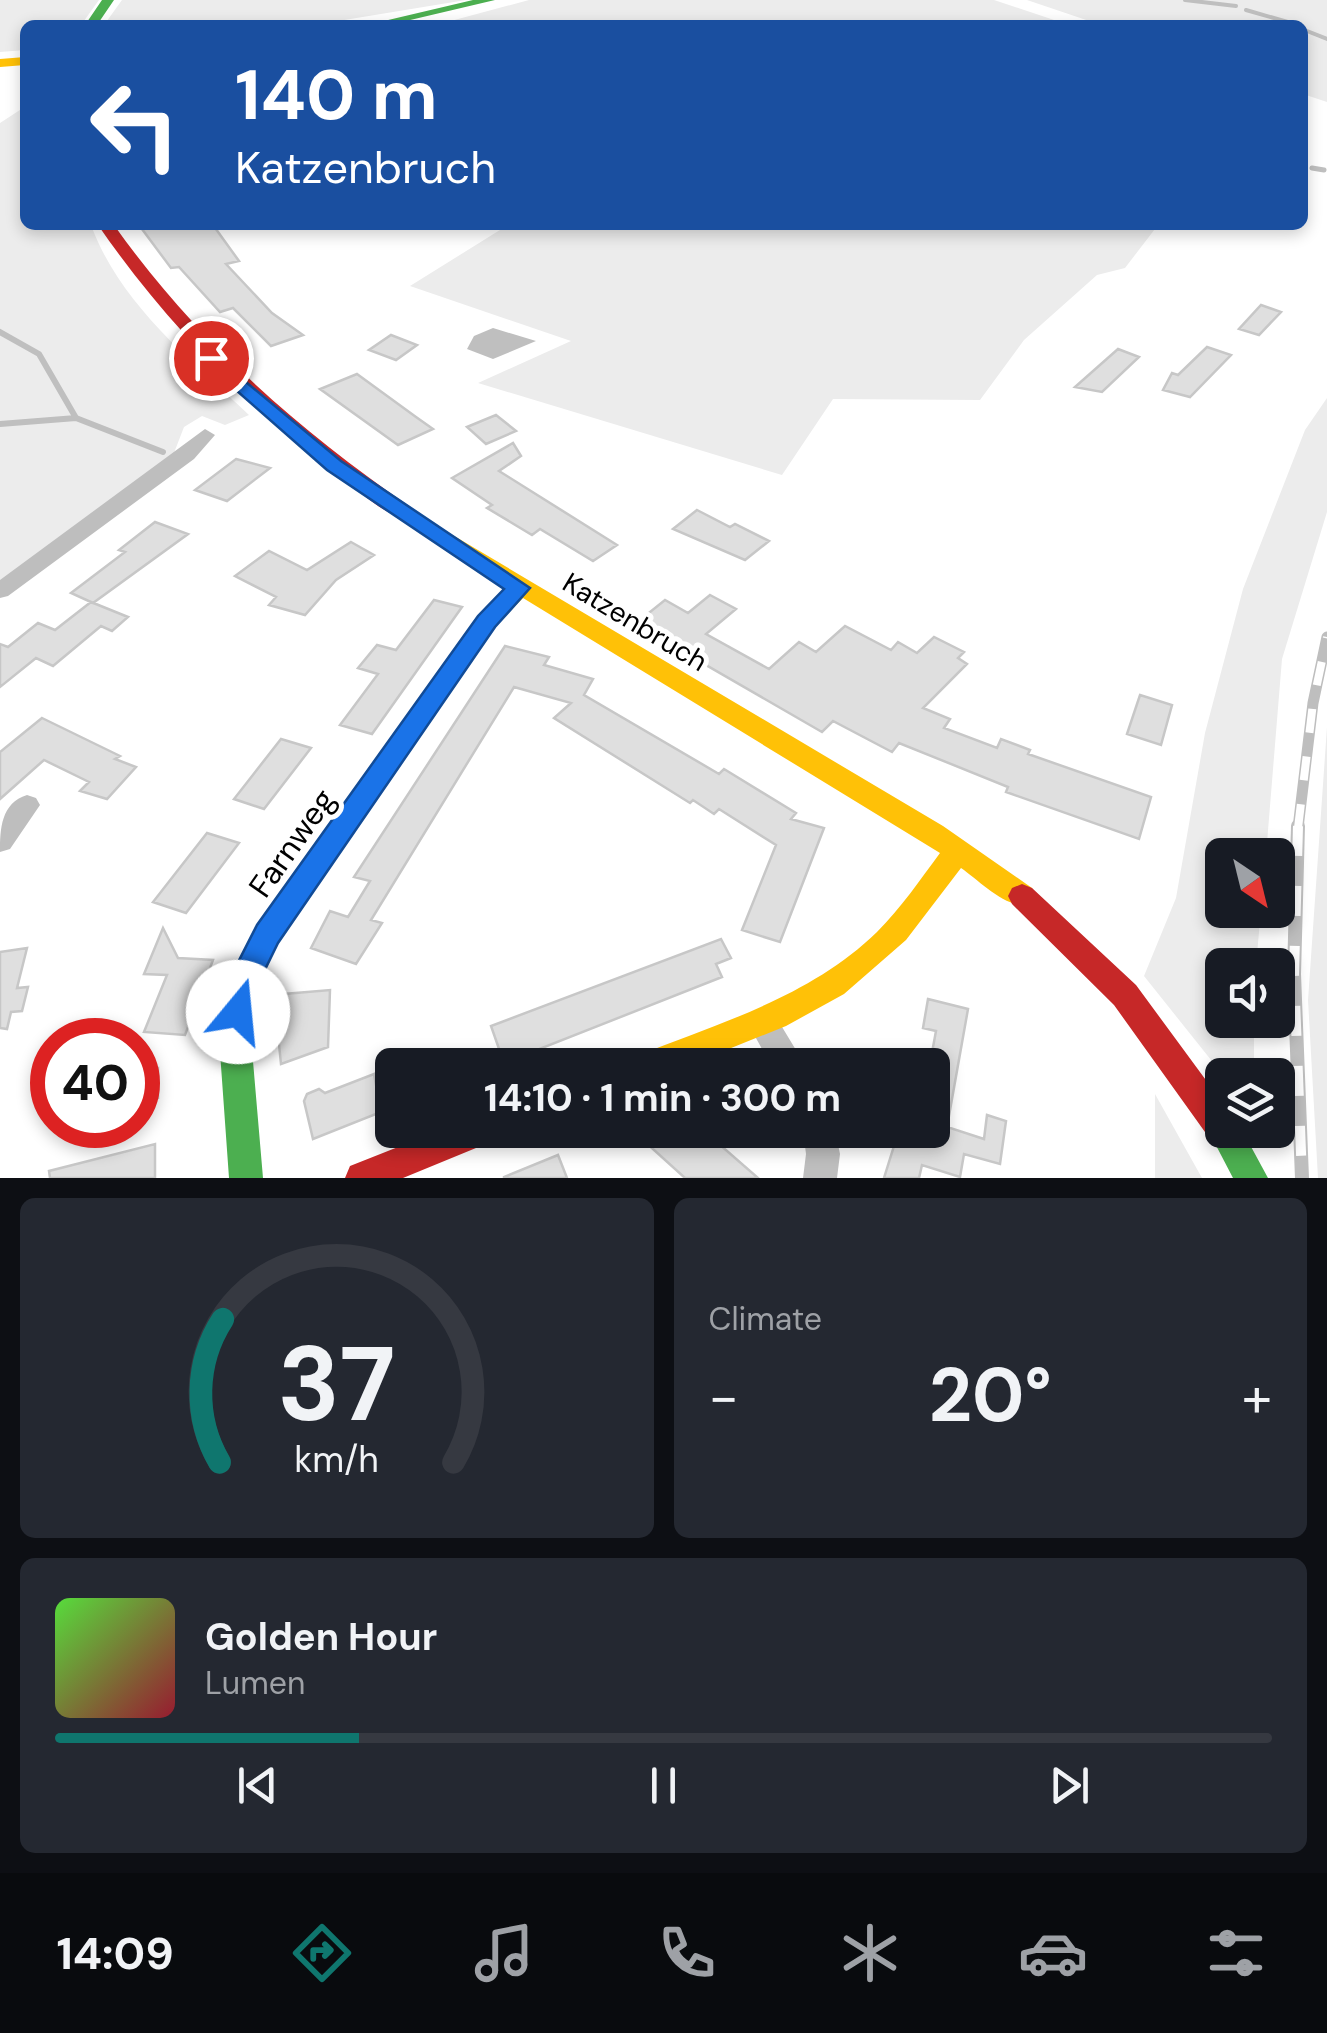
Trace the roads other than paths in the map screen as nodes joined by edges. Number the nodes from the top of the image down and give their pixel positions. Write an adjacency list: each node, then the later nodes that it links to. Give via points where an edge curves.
1 (489, 0): 2 (street)
2 (396, 20)
3 (110, 230): 5 (street, Katzenbruch, via 211,358 274,416 334,465)
4 (204, 435): 6 (street, via 187,455)
5 (518, 588): 9 (street, Katzenbruch); 17 (street, Farnweg, via 486,622 268,934 242,986 234,1038)
6 (0, 592)
7 (27, 805): 8 (street)
8 (0, 842)
9 (957, 852): 10 (street, via 886,942 856,969); 13 (street, Katzenbruch, via 1054,922 1106,973)
10 (762, 1022): 11 (street); 12 (street)
11 (694, 1048)
12 (778, 1048)
13 (1205, 1103)
14 (436, 1148): 18 (street)
15 (823, 1148): 19 (street)
16 (1234, 1148): 20 (street, Katzenbruch)
17 (246, 1178)
18 (362, 1178)
19 (820, 1178)
20 (1251, 1178)

